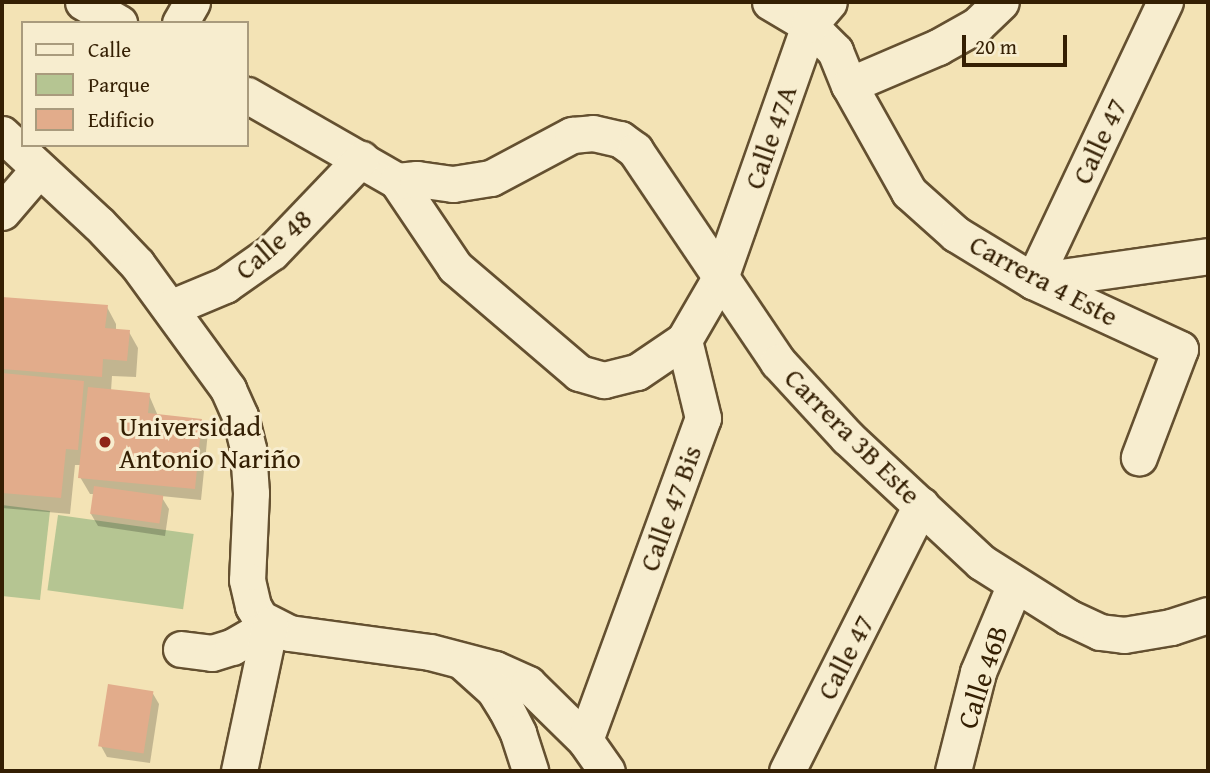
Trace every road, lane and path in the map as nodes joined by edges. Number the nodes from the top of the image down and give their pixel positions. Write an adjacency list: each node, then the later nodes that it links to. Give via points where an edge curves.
1 (83, 2): 7 (street)
2 (192, 2): 8 (street)
3 (770, 2): 6 (street, Carrera 4 Este)
4 (1001, 2): 9 (street, via 977,25 938,47)
5 (1165, 2): 18 (street, Calle 47)
6 (819, 13): 9 (street, Carrera 4 Este); 17 (street, Calle 47A)
7 (116, 21)
8 (181, 21)
9 (849, 85): 18 (street, Carrera 4 Este, via 909,192 957,234)
10 (248, 96): 12 (street)
11 (2, 134): 13 (street)
12 (362, 159): 14 (street); 19 (street, Calle 48, via 272,253 225,285)
13 (38, 170): 15 (street); 19 (street, via 109,234)
14 (397, 181): 17 (street, Carrera 3B Este, via 453,184 491,178 572,135 607,135 635,150); 20 (street, via 455,267 579,373 604,380 637,373)
15 (2, 212)
16 (1208, 256): 18 (street)
17 (720, 278): 20 (street); 22 (street, Carrera 3B Este, via 778,362 847,437)
18 (1033, 281): 21 (street, Carrera 4 Este, via 1180,349)
19 (170, 307): 25 (street, via 212,365 240,416 251,469 247,580 253,606)
20 (684, 340): 28 (street, Calle 47 Bis, via 703,418)
21 (1139, 457)
22 (922, 505): 23 (street, Carrera 3B Este, via 981,562); 32 (street, Calle 47)
23 (1015, 584): 24 (street, Carrera 3B Este, via 1100,632 1124,635); 33 (street, Calle 46B, via 978,672)
24 (1208, 615)
25 (270, 625): 26 (street, via 212,653); 27 (street); 29 (street)
26 (181, 649)
27 (459, 659): 28 (street, via 528,684); 30 (street, via 500,699 518,733)
28 (585, 740): 31 (street)
29 (239, 771)
30 (530, 771)
31 (607, 771)
32 (787, 771)
33 (953, 771)

